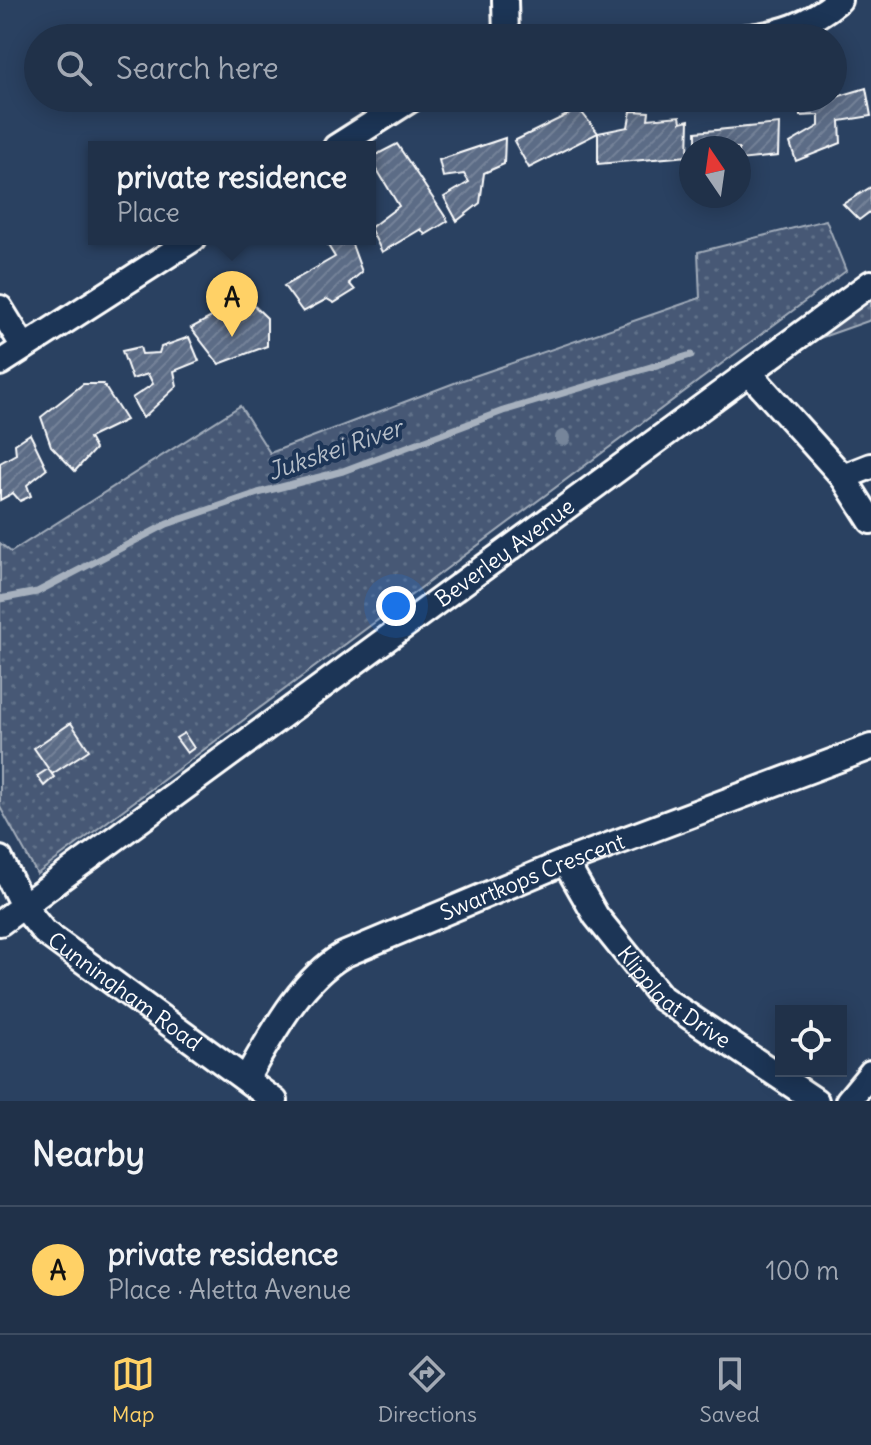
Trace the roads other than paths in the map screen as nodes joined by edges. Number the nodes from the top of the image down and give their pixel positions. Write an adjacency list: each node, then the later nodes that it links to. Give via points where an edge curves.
1 (505, 0): 3 (street)
2 (839, 0): 4 (street)
3 (506, 24)
4 (802, 24)
5 (391, 112): 6 (street)
6 (345, 141)
7 (184, 245): 10 (street)
8 (871, 283): 12 (street, Beverley Avenue)
9 (0, 308): 10 (street)
10 (24, 347): 11 (street)
11 (0, 363)
12 (751, 375): 14 (street); 19 (street, Beverley Avenue)
13 (871, 466): 14 (street)
14 (843, 477): 15 (street)
15 (871, 521)
16 (871, 747): 18 (street, Swartkops Crescent)
17 (0, 859): 19 (street, Cunningham Road)
18 (565, 862): 22 (street, Swartkops Crescent, via 329,963 302,993); 24 (street, Klipplaat Drive, via 596,916 662,998)
19 (23, 906): 20 (street, Beverley Avenue); 22 (street, Cunningham Road, via 72,954)
20 (0, 923)
21 (871, 1073): 25 (street)
22 (246, 1079): 23 (street, Cunningham Road)
23 (275, 1101)
24 (816, 1101)
25 (848, 1101)

